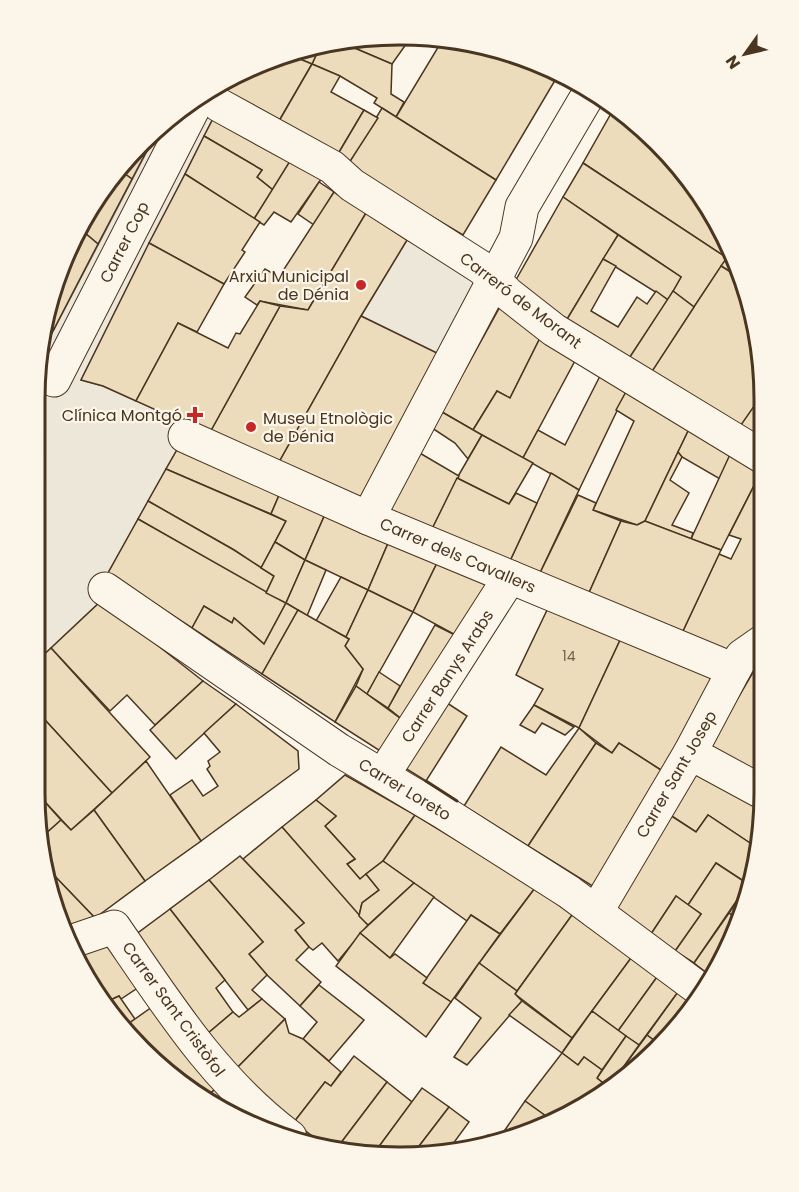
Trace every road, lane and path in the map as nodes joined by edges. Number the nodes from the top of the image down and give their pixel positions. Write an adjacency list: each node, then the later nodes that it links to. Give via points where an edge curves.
1 (586, 98): 3 (street, via 522,207 517,235)
2 (207, 105): 3 (street, Carreró de Morant, via 332,167 352,186); 4 (street, Carrer Cop)
3 (494, 279): 6 (street, Carreró de Morant, via 554,330); 7 (street)
4 (54, 380)
5 (185, 436): 7 (street, Carrer dels Cavallers)
6 (754, 452)
7 (368, 518): 8 (street, Carrer dels Cavallers)
8 (510, 577): 11 (street, Carrer dels Cavallers); 13 (street, Carrer Banys Arabs)
9 (105, 589): 13 (street, Carrer Loreto, via 339,750)
10 (754, 648): 11 (street, Carrer Sant Josep, via 742,656)
11 (734, 670): 12 (street, Carrer Sant Josep)
12 (690, 753): 14 (street); 15 (street, Carrer Sant Josep)
13 (383, 775): 15 (street, Carrer Loreto)
14 (754, 788)
15 (596, 912): 17 (street, Carrer Loreto)
16 (77, 939): 18 (street, Carrer Sant Cristòfol, via 114,927 188,1034)
17 (696, 986)
18 (270, 1122)

